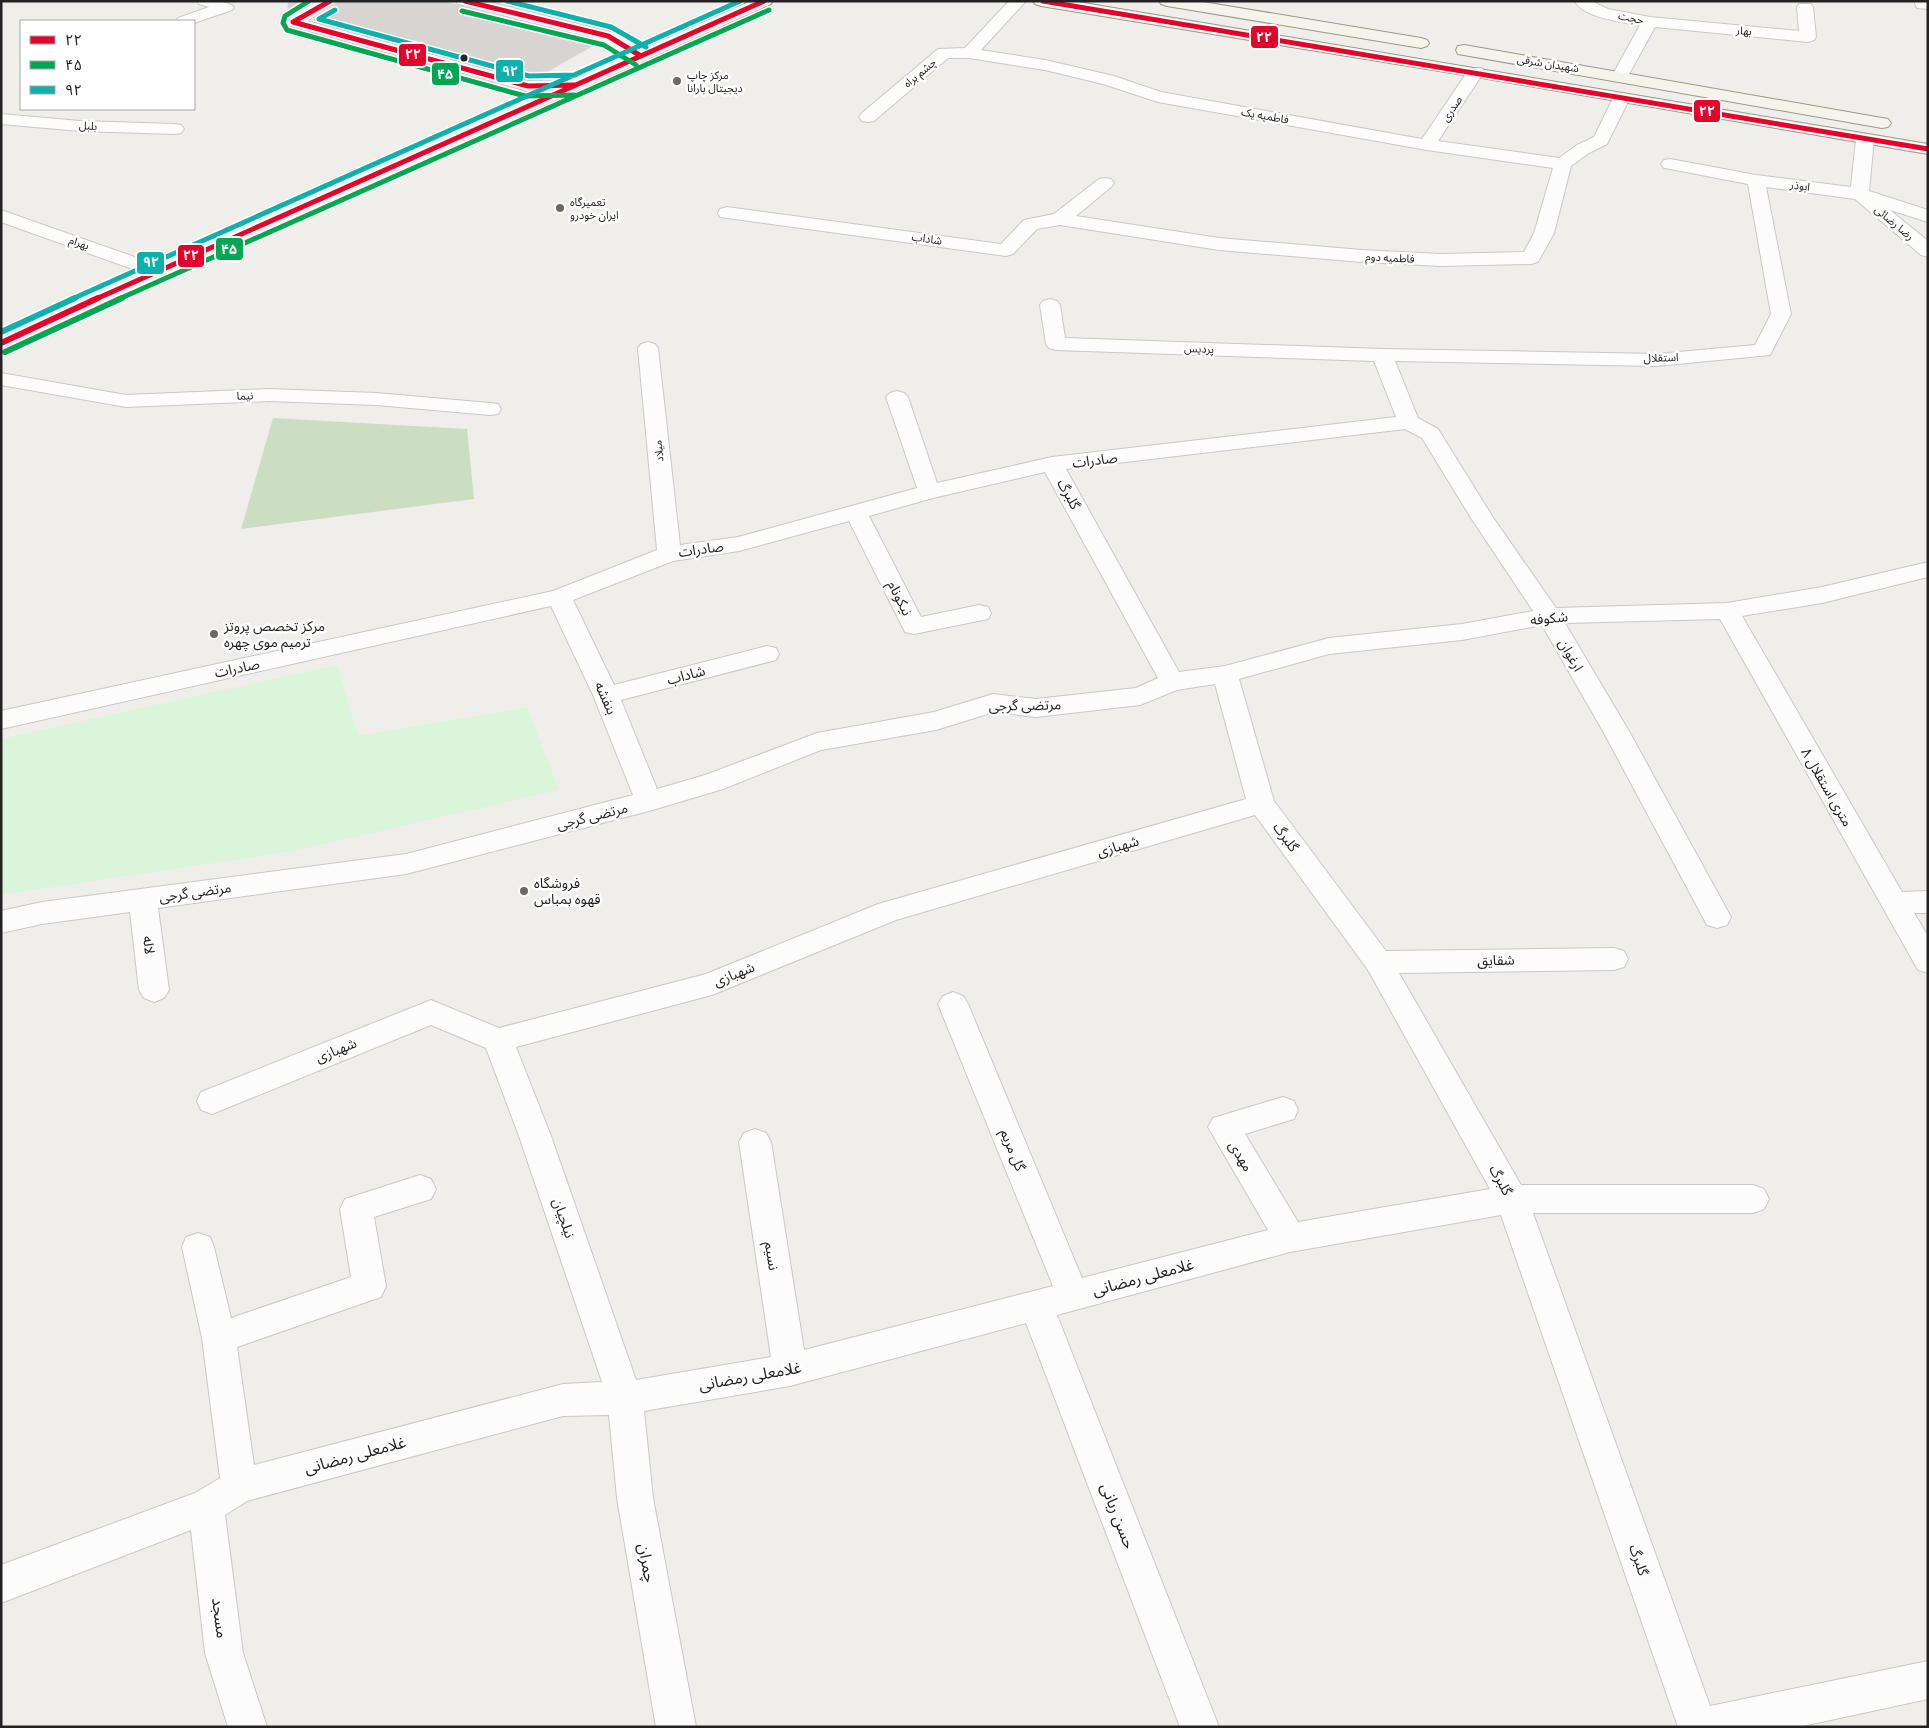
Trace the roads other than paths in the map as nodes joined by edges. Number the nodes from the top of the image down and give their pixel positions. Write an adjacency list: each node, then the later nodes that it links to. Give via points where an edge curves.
1 (205, 1): 10 (street, via 226,6)
2 (330, 1): 18 (street, via 293,22 528,86)
3 (464, 1): 15 (street, via 608,36)
4 (765, 1): 15 (main road)
5 (1018, 1): 14 (street)
6 (1041, 1): 16 (main road, شهیدان شرقی)
7 (1167, 1): 12 (main road)
8 (1583, 1): 11 (street, حجت, via 1602,12)
9 (1804, 7): 11 (street, بهار, via 1808,37)
10 (187, 20)
11 (1650, 22): 17 (street, حجت)
12 (1433, 45)
13 (1453, 49): 17 (main road, شهیدان شرقی)
14 (969, 53): 20 (street, چشم براه, via 944,53); 25 (street, فاطمیه یک, via 1046,65 1108,80 1158,97)
15 (641, 56): 18 (main road)
16 (1476, 72): 19 (main road, شهیدان شرقی); 25 (street, صدری)
17 (1620, 76): 22 (main road, شهیدان شرقی)
18 (578, 85): 37 (main road)
19 (1621, 98): 24 (main road, شهیدان شرقی); 27 (street, via 1601,140)
20 (868, 117)
21 (1, 119): 23 (street, بلبل)
22 (1899, 126)
23 (174, 129)
24 (1865, 139): 26 (main road, شهیدان شرقی); 31 (street)
25 (1428, 145): 27 (street, فاطمیه یک)
26 (1928, 150)
27 (1563, 164): 35 (street, فاطمیه دوم, via 1544,234 1531,258 1441,260 1352,256 1219,244)
28 (1670, 164): 29 (street, ابوذر)
29 (1756, 180): 31 (street, ابوذر); 41 (street, استقلال, via 1781,314 1763,351 1657,360)
30 (1105, 183): 35 (street, شاداب)
31 (1860, 194): 34 (street, ابوذر); 36 (street, رضا رضائی)
32 (727, 213): 35 (street, شاداب, via 1006,250 1031,224)
33 (1, 216): 37 (street, بهرام)
34 (1928, 216)
35 (1060, 219)
36 (1928, 251)
37 (156, 271): 39 (main road)
38 (1050, 305): 41 (street, پردیس, via 1056,344)
39 (1, 343)
40 (648, 348): 49 (street, میلاد)
41 (1382, 355): 45 (street)
42 (1, 379): 44 (street, نیما, via 126,401 269,395)
43 (897, 396): 47 (street)
44 (490, 408)
45 (1409, 422): 46 (street, صادرات); 54 (street, ارغوان, via 1430,434)
46 (1052, 464): 47 (street, صادرات); 57 (street, گلبرگ)
47 (929, 492): 48 (street, صادرات)
48 (856, 512): 49 (street, صادرات, via 739,544); 53 (street, نیکونام, via 914,626)
49 (669, 554): 51 (street, صادرات)
50 (1928, 569): 52 (street, شکوفه, via 1822,595)
51 (559, 597): 58 (street, بنفشه); 59 (street, صادرات)
52 (1727, 611): 54 (street, شکوفه); 64 (street, ۸ متری استقلال)
53 (979, 613)
54 (1549, 616): 56 (street, شکوفه, via 1462,632 1329,646); 65 (street, ارغوان)
55 (767, 654): 58 (street, شاداب)
56 (1225, 674): 57 (street, شکوفه); 61 (street, گلبرگ)
57 (1172, 682): 60 (street, مرتضی گرجی, via 1140,696 1036,708 993,703 936,720 817,742 714,782)
58 (606, 695): 60 (street, بنفشه)
59 (1, 720)
60 (649, 801): 62 (street, مرتضی گرجی, via 406,864)
61 (1261, 804): 68 (street, گلبرگ); 72 (street, شهبازی, via 888,912 712,984)
62 (143, 899): 66 (street, مرتضی گرجی); 70 (street, لاله)
63 (1928, 902): 64 (street)
64 (1894, 904): 69 (street, ۸ متری استقلال)
65 (1717, 917)
66 (1, 922)
67 (1614, 959): 68 (street, شقایق)
68 (1378, 962): 77 (street, گلبرگ)
69 (1928, 962)
70 (154, 990)
71 (953, 1004): 81 (street, گل مریم)
72 (498, 1040): 73 (street, شهبازی, via 431,1012); 85 (street, نیلچیان, via 596,1309)
73 (212, 1101)
74 (1283, 1110): 79 (street, مهدی, via 1224,1127)
75 (754, 1142): 84 (street, نسیم)
76 (420, 1189): 83 (street, via 356,1209 369,1286)
77 (1512, 1199): 78 (street, غلامعلی رمضانی); 79 (street, غلامعلی رمضانی); 93 (street, گلبرگ)
78 (1752, 1200)
79 (1290, 1238): 81 (street, غلامعلی رمضانی)
80 (198, 1247): 83 (street)
81 (1073, 1295): 82 (street, غلامعلی رمضانی)
82 (1036, 1304): 84 (street, غلامعلی رمضانی); 92 (street, حسن ربانی)
83 (219, 1338): 86 (street)
84 (790, 1370): 85 (street, غلامعلی رمضانی)
85 (624, 1398): 86 (street, غلامعلی رمضانی, via 564,1400); 91 (street, چمران, via 635,1498)
86 (239, 1486): 87 (street, غلامعلی رمضانی)
87 (206, 1507): 88 (street, غلامعلی رمضانی); 90 (street, مسجد, via 224,1653)
88 (1, 1584)
89 (1928, 1680): 94 (street)
90 (248, 1727)
91 (676, 1727)
92 (1200, 1727)
93 (1698, 1727)
94 (1705, 1727)

